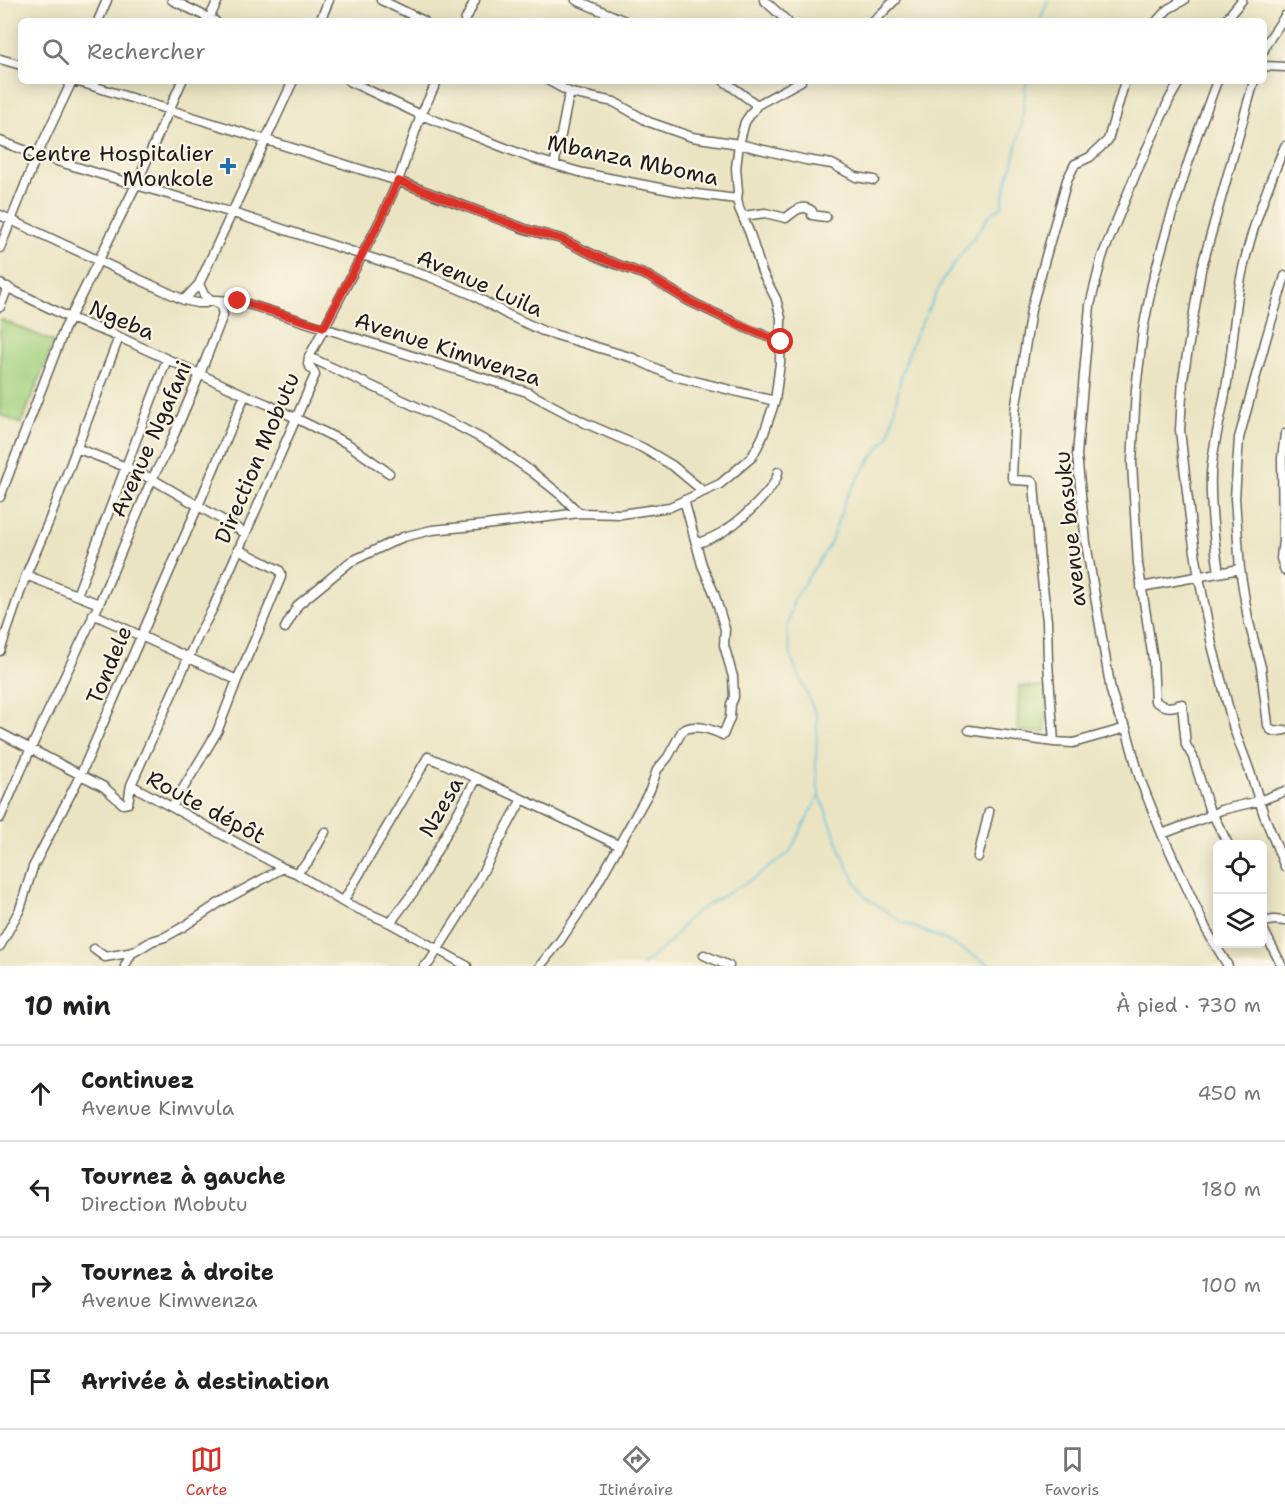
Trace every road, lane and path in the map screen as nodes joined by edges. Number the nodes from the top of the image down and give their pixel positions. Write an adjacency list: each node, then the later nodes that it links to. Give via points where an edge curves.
1 (107, 0): 13 (street)
2 (172, 0): 14 (street)
3 (218, 0): 15 (street)
4 (329, 0): 16 (street)
5 (381, 0): 17 (street)
6 (475, 0): 18 (street)
7 (576, 0): 19 (street)
8 (764, 0): 20 (street)
9 (896, 0): 21 (street)
10 (1184, 0): 22 (street)
11 (1242, 0): 23 (street)
12 (1285, 16): 24 (street)
13 (99, 18)
14 (207, 18)
15 (212, 18)
16 (321, 18)
17 (418, 18)
18 (466, 18)
19 (619, 18)
20 (784, 18)
21 (877, 18)
22 (1160, 18)
23 (1227, 18)
24 (1267, 44)
25 (0, 59): 26 (street)
26 (18, 64)
27 (1267, 66): 28 (street)
28 (1285, 67)
29 (71, 84): 50 (street)
30 (86, 84): 44 (street)
31 (182, 84): 44 (street)
32 (292, 84): 47 (street)
33 (355, 84): 45 (street, Mbanza Mboma)
34 (436, 84): 45 (street, Direction Mobutu)
35 (554, 84): 42 (street)
36 (728, 84): 43 (street)
37 (796, 84): 43 (street)
38 (1124, 84): 112 (street, via 1108,140 1090,157 1075,164 1067,180 1031,310 1015,411 1012,477 1034,483)
39 (1178, 84): 108 (street, avenue basuku, via 1102,257 1090,305 1082,383 1077,455 1086,543 1108,682)
40 (1215, 84): 99 (street, via 1168,226 1143,330 1132,463)
41 (1253, 84): 98 (street, via 1200,270 1183,379 1180,430)
42 (571, 93): 48 (street, via 614,102 649,122 692,137); 51 (street)
43 (757, 105): 48 (street, via 745,122)
44 (170, 111): 47 (street); 54 (street)
45 (421, 115): 51 (street, Mbanza Mboma); 53 (street, Direction Mobutu)
46 (0, 141): 50 (street, Avenue Luila)
47 (265, 141): 53 (street); 56 (street)
48 (739, 144): 52 (street, via 832,164 856,177); 55 (street)
49 (1285, 146): 96 (street, via 1252,231 1239,289 1211,472 1211,513)
50 (36, 154): 54 (street, Avenue Luila); 60 (street)
51 (555, 164): 55 (street, Mbanza Mboma, via 680,192)
52 (874, 180)
53 (398, 181): 62 (street, Direction Mobutu); 73 (street, via 561,239 648,276 689,301)
54 (136, 185): 56 (street, Avenue Luila); 63 (street)
55 (737, 199): 58 (street)
56 (233, 213): 62 (street, Avenue Luila); 65 (street)
57 (0, 215): 60 (street, Avenue Kimwenza)
58 (743, 216): 59 (street, via 765,213 786,218 800,207 807,207 812,215); 73 (street, via 776,300)
59 (826, 217)
60 (12, 220): 61 (street); 63 (street, Avenue Kimwenza)
61 (0, 248)
62 (362, 255): 71 (street, Direction Mobutu); 78 (street, Avenue Luila, via 473,295 543,331 633,358 670,375)
63 (99, 261): 67 (street, Avenue Kimwenza); 70 (street)
64 (1285, 276): 94 (street, via 1239,438 1235,498)
65 (200, 284): 67 (street); 68 (street, Avenue Ngafani, via 204,296)
66 (4, 286): 69 (street); 70 (street, Ngeba)
67 (184, 300): 68 (street, Avenue Kimwenza)
68 (213, 300): 71 (street, Avenue Kimwenza, via 238,301); 76 (street, Avenue Ngafani, via 221,306 222,318)
69 (0, 307)
70 (70, 318): 72 (street, Ngeba); 87 (street)
71 (324, 327): 74 (street, Direction Mobutu); 86 (street, Avenue Kimwenza, via 527,392 643,448)
72 (119, 337): 75 (street, Ngeba); 81 (street)
73 (781, 342): 78 (street)
74 (309, 357): 79 (street, Direction Mobutu, via 309,367 315,375); 90 (street, via 494,445)
75 (167, 359): 76 (street, Ngeba); 82 (street)
76 (200, 374): 77 (street, Ngeba); 85 (street, Avenue Ngafani)
77 (244, 395): 79 (street, Ngeba); 89 (street, Tondele)
78 (775, 401): 86 (street, via 752,457 720,484)
79 (297, 418): 84 (street, Ngeba, via 348,444); 91 (street, Direction Mobutu)
80 (1285, 434): 95 (street, via 1281,558)
81 (76, 448): 82 (street); 97 (street)
82 (126, 467): 85 (street); 100 (street)
83 (778, 472): 92 (street, via 766,494 740,519 727,530)
84 (389, 473)
85 (152, 479): 89 (street); 101 (street, Avenue Ngafani)
86 (703, 491): 88 (street)
87 (0, 496)
88 (684, 500): 90 (street, via 665,508 621,514); 92 (street)
89 (198, 506): 91 (street); 104 (street, Tondele)
90 (579, 513): 103 (street, via 432,530 403,537 350,562 298,605)
91 (245, 533): 93 (street, Direction Mobutu)
92 (696, 544): 127 (street, via 725,629 724,643 735,693 730,718 723,735 694,727 681,731)
93 (238, 549): 106 (street, Direction Mobutu); 107 (street, via 279,570 281,578)
94 (1240, 569): 96 (street); 110 (street, via 1261,667 1268,725 1272,731)
95 (1285, 571)
96 (1219, 573): 98 (street)
97 (26, 575): 100 (street); 105 (street)
98 (1198, 577): 99 (street); 119 (street, via 1234,729)
99 (1141, 587): 122 (street, via 1153,659 1155,701 1165,707 1182,704 1186,745)
100 (77, 595): 101 (street)
101 (99, 604): 102 (street, Avenue Ngafani)
102 (93, 615): 104 (street); 113 (street, Avenue Ngafani)
103 (285, 628)
104 (141, 635): 106 (street); 114 (street, Tondele)
105 (0, 651)
106 (189, 658): 107 (street); 116 (street, Direction Mobutu)
107 (237, 680): 120 (street, via 217,732)
108 (1126, 728): 112 (street, via 1073,743); 125 (street, avenue basuku, via 1140,779)
109 (969, 730): 112 (street)
110 (1285, 730)
111 (0, 733): 113 (street, Route dépôt)
112 (1054, 742)
113 (31, 748): 114 (street, Route dépôt); 123 (street, Avenue Ngafani)
114 (81, 774): 116 (street, Route dépôt, via 123,804 128,803); 137 (street, Tondele, via 33,867 20,909)
115 (477, 778): 118 (street, Nzesa); 132 (street, via 428,757); 135 (street, Nzesa, via 415,890)
116 (131, 785): 120 (street, Route dépôt)
117 (1285, 791): 119 (street)
118 (522, 799): 127 (street, Nzesa); 139 (street, via 460,914)
119 (1259, 801): 122 (street); 129 (street)
120 (172, 807): 130 (street, Route dépôt)
121 (988, 812): 128 (street)
122 (1212, 815): 125 (street); 126 (street)
123 (0, 818)
124 (325, 831): 131 (street, via 308,862)
125 (1162, 834): 149 (street, avenue basuku, via 1207,931)
126 (1226, 840)
127 (618, 845): 147 (street, via 591,895)
128 (978, 857)
129 (1285, 867)
130 (283, 868): 131 (street, Route dépôt); 140 (street)
131 (296, 873): 132 (street, Route dépôt)
132 (343, 902): 135 (street)
133 (1267, 921): 134 (street)
134 (1285, 921)
135 (390, 923): 139 (street)
136 (1267, 934): 142 (street)
137 (0, 946)
138 (94, 949): 140 (street, via 105,957)
139 (436, 950): 145 (street); 146 (street)
140 (132, 952): 144 (street)
141 (704, 955): 143 (street)
142 (1282, 960)
143 (713, 963): 148 (street)
144 (125, 966)
145 (424, 966)
146 (467, 966)
147 (540, 966)
148 (729, 966)
149 (1228, 966)

